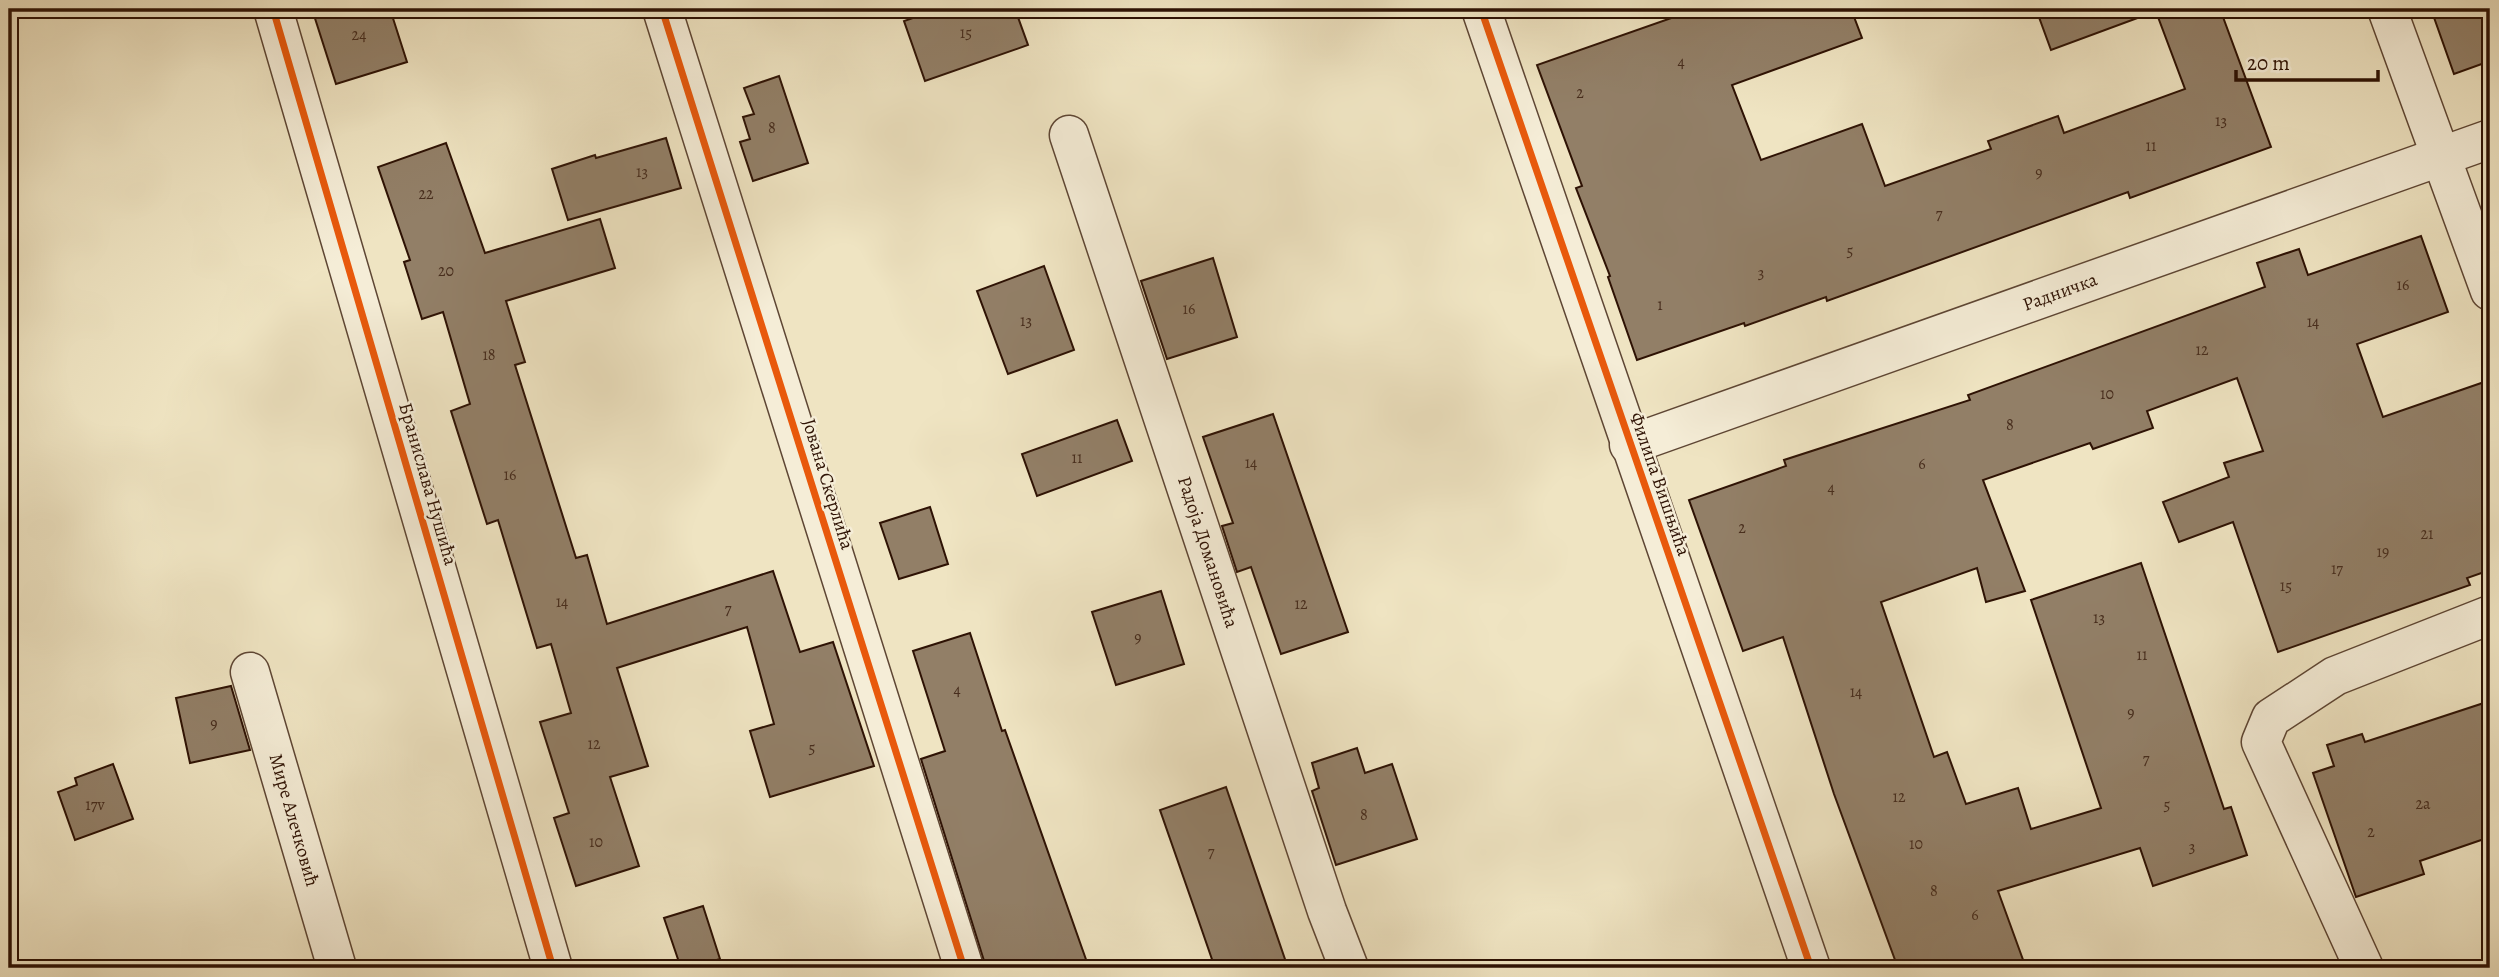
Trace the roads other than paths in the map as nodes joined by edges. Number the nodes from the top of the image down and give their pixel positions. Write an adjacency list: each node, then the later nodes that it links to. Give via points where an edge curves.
1 (273, 9): 13 (street, Бранислава Нушића)
2 (662, 9): 14 (street, Јована Скерлића)
3 (2386, 9): 7 (street)
4 (1487, 11): 9 (street, Филипа Вишњића)
5 (1069, 135): 15 (street, Радоја Домановића)
6 (2490, 139): 7 (street, Радничка)
7 (2441, 157): 8 (street); 9 (street, Радничка)
8 (2490, 291)
9 (1629, 445): 16 (street, Филипа Вишњића)
10 (2490, 615): 17 (street, via 2335,676 2271,718 2261,742)
11 (250, 671): 12 (street, Мире Алечковић)
12 (338, 968)
13 (553, 968)
14 (964, 968)
15 (1349, 968)
16 (1811, 968)
17 (2364, 968)

